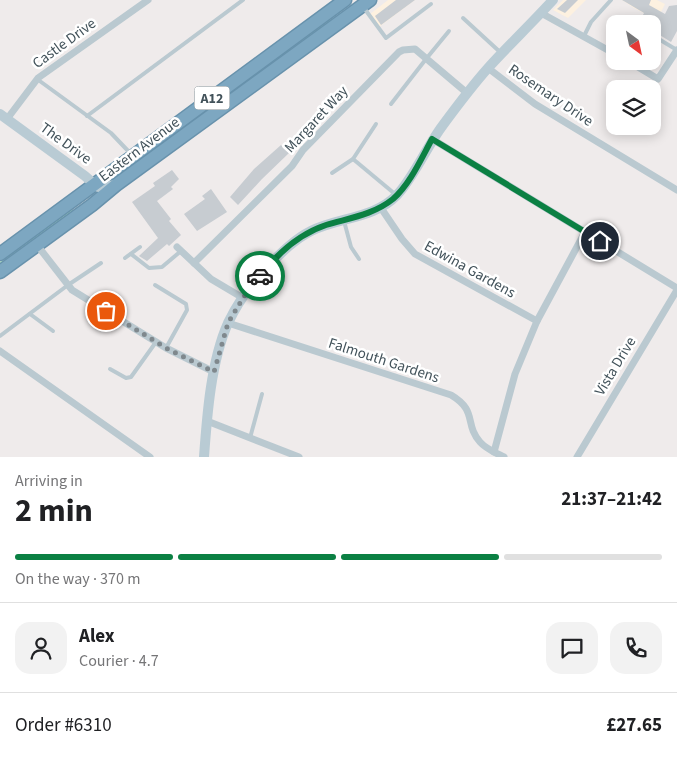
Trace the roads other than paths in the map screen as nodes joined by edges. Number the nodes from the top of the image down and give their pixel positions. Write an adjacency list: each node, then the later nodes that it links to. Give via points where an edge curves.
1 (148, 0): 19 (street, Castle Drive)
2 (243, 0): 23 (lane)
3 (345, 0): 26 (highway, Eastern Avenue / A12)
4 (553, 0): 8 (street)
5 (611, 0): 11 (lane, via 591,22)
6 (366, 3): 7 (lane, via 386,38); 30 (highway, Eastern Avenue / A12)
7 (431, 4)
8 (541, 13): 11 (street); 15 (street)
9 (463, 18): 15 (lane)
10 (449, 31): 16 (lane)
11 (584, 36): 13 (street)
12 (661, 40): 14 (lane)
13 (606, 49)
14 (677, 50): 18 (street, via 658,79)
15 (502, 53): 17 (street)
16 (426, 58): 20 (street, Margaret Way); 21 (lane); 44 (street, Margaret Way, via 415,50 399,52 303,150 292,166)
17 (488, 68): 20 (street); 31 (street, Rosemary Drive, via 535,104)
18 (643, 70)
19 (37, 79): 22 (street, Castle Drive); 23 (lane)
20 (467, 93): 25 (street)
21 (391, 104)
22 (4, 116): 29 (street, The Drive)
23 (87, 116): 26 (lane, via 111,133)
24 (376, 124): 27 (lane)
25 (432, 139): 32 (street); 35 (street)
26 (133, 156): 29 (highway, Eastern Avenue / A12)
27 (353, 159): 28 (lane); 32 (lane)
28 (332, 173)
29 (94, 185): 30 (street, The Drive, via 102,188); 39 (highway, Eastern Avenue / A12)
30 (116, 185): 36 (highway, Eastern Avenue / A12)
31 (677, 190)
32 (397, 195): 33 (street)
33 (381, 208): 34 (street); 51 (street, Edwina Gardens, via 414,254)
34 (344, 221): 42 (lane); 49 (street, via 311,232 293,243 265,269)
35 (585, 232): 48 (street); 51 (street)
36 (37, 245): 45 (highway, Eastern Avenue / A12); 46 (street)
37 (140, 247): 40 (lane)
38 (179, 249): 40 (lane, via 162,267 149,268); 44 (street)
39 (0, 254)
40 (130, 254): 41 (lane)
41 (125, 258)
42 (359, 259)
43 (101, 263): 46 (lane)
44 (194, 263): 49 (street, via 211,279)
45 (0, 272)
46 (68, 285): 50 (lane); 55 (street)
47 (155, 285): 56 (lane, via 186,304 187,310)
48 (677, 289): 68 (street, Vista Drive)
49 (243, 298): 52 (street)
50 (30, 314): 53 (lane); 54 (lane)
51 (537, 321): 63 (street, via 515,374)
52 (228, 323): 59 (street); 63 (street, Falmouth Gardens, via 451,396 466,409 480,442)
53 (53, 332)
54 (0, 336)
55 (156, 342): 56 (street); 58 (lane, via 132,377 126,378)
56 (166, 348): 59 (street)
57 (0, 351): 64 (street)
58 (110, 369)
59 (214, 372): 61 (street)
60 (262, 394): 62 (lane)
61 (207, 421): 62 (street); 65 (street)
62 (250, 439): 66 (street)
63 (494, 452): 67 (street, Falmouth Gardens)
64 (150, 457)
65 (204, 457)
66 (299, 457)
67 (504, 457)
68 (577, 457)

